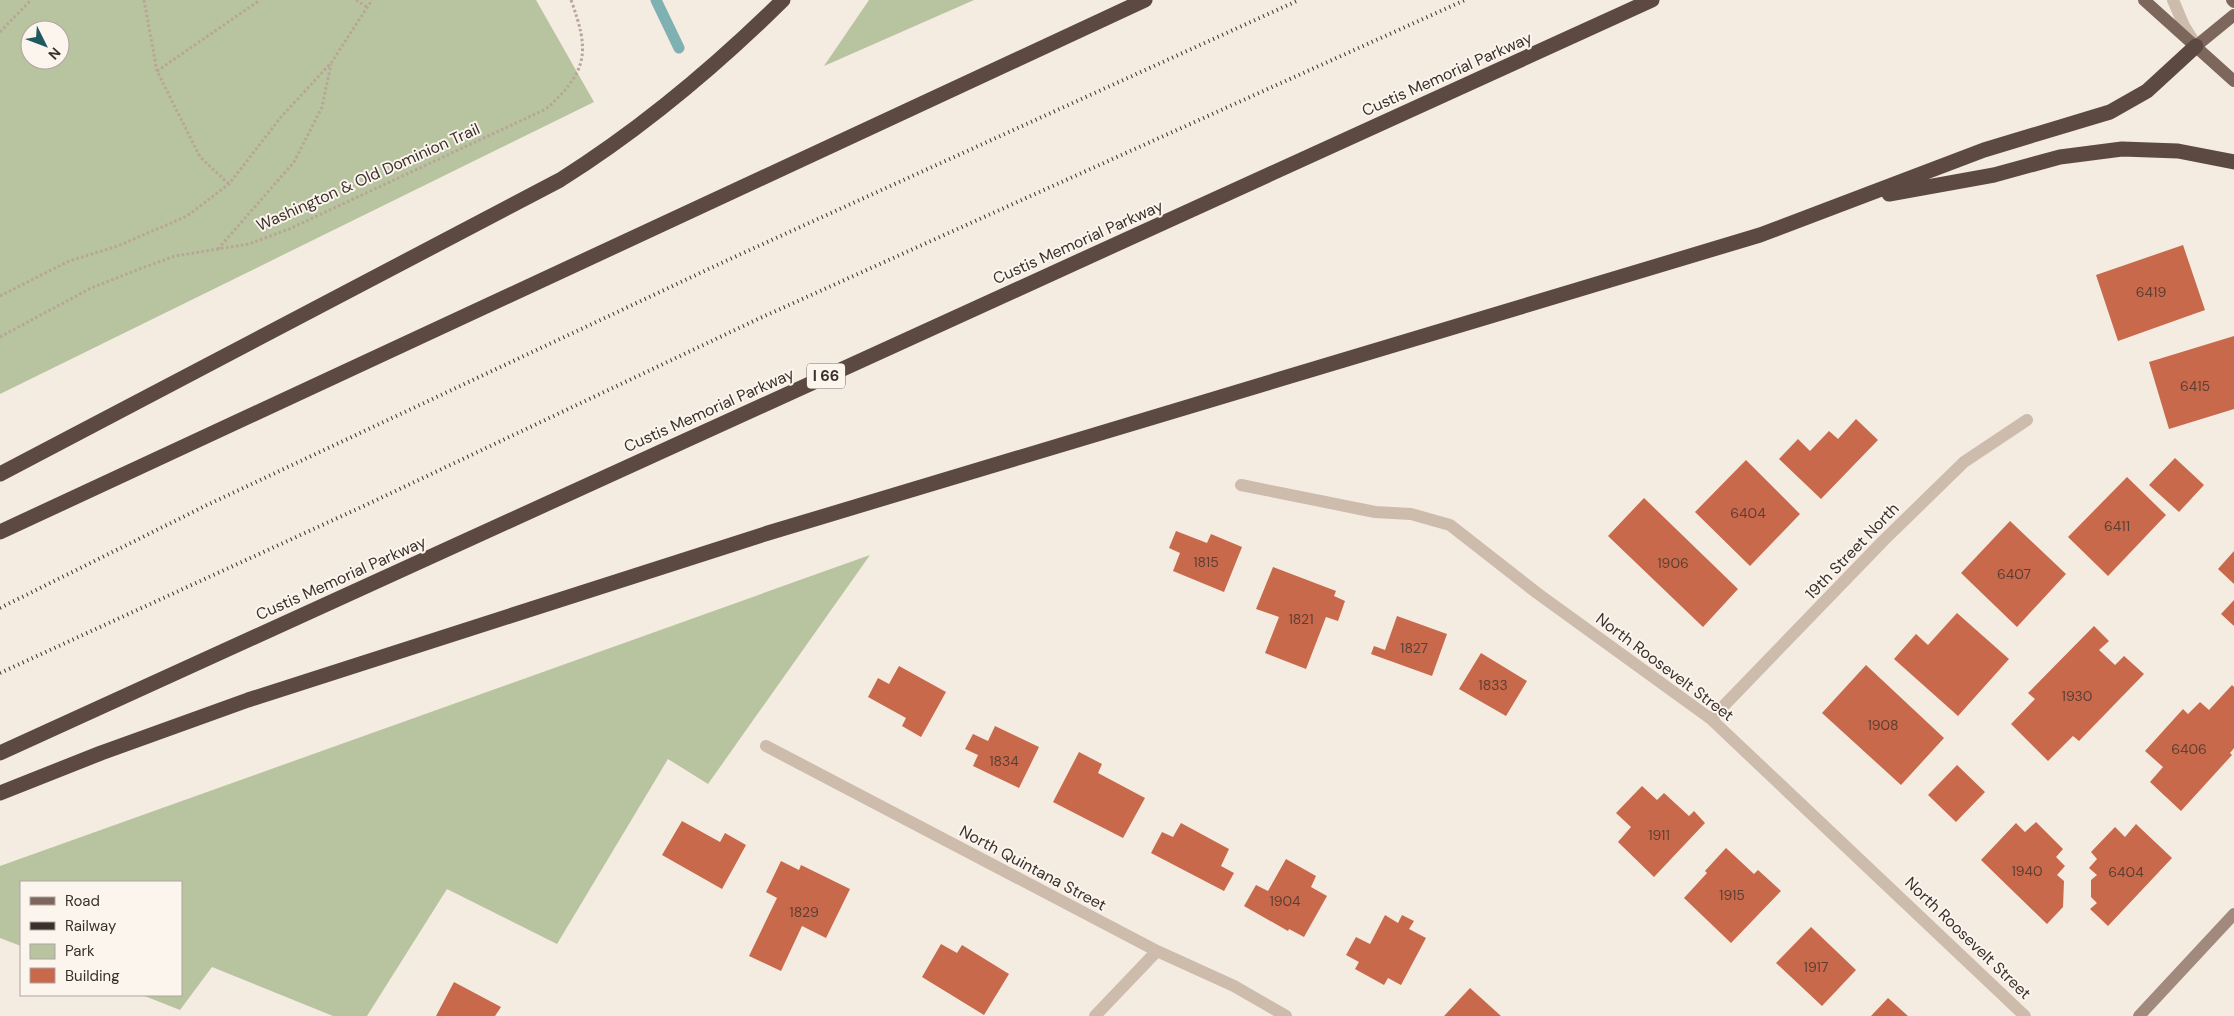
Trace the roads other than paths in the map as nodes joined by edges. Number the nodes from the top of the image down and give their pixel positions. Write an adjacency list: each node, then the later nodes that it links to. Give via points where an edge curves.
1 (783, 0): 12 (highway, via 682,91 604,152 560,180)
2 (1145, 0): 14 (highway)
3 (1652, 0): 17 (highway, Custis Memorial Parkway / I 66)
4 (2144, 0): 7 (main road)
5 (2173, 0): 7 (street)
6 (2234, 15): 7 (main road)
7 (2196, 46): 8 (main road); 10 (highway, via 2147,91 2110,112 1984,150)
8 (2234, 81)
9 (2234, 162): 10 (highway, via 2178,151 2114,150 2060,157 1994,175)
10 (1853, 200): 18 (highway, via 1760,235 768,534 415,646 248,700)
11 (2027, 420): 15 (street, 19th Street North, via 1964,462)
12 (0, 474)
13 (1241, 485): 15 (street, North Roosevelt Street, via 1375,512 1411,514 1450,525 1536,593)
14 (0, 532)
15 (1712, 718): 23 (street, North Roosevelt Street)
16 (766, 746): 20 (street, North Quintana Street)
17 (0, 752)
18 (0, 793)
19 (2234, 914): 24 (main road)
20 (1157, 951): 21 (street); 22 (street, North Quintana Street, via 1234,986)
21 (1095, 1016)
22 (1286, 1016)
23 (2025, 1016)
24 (2139, 1016)

